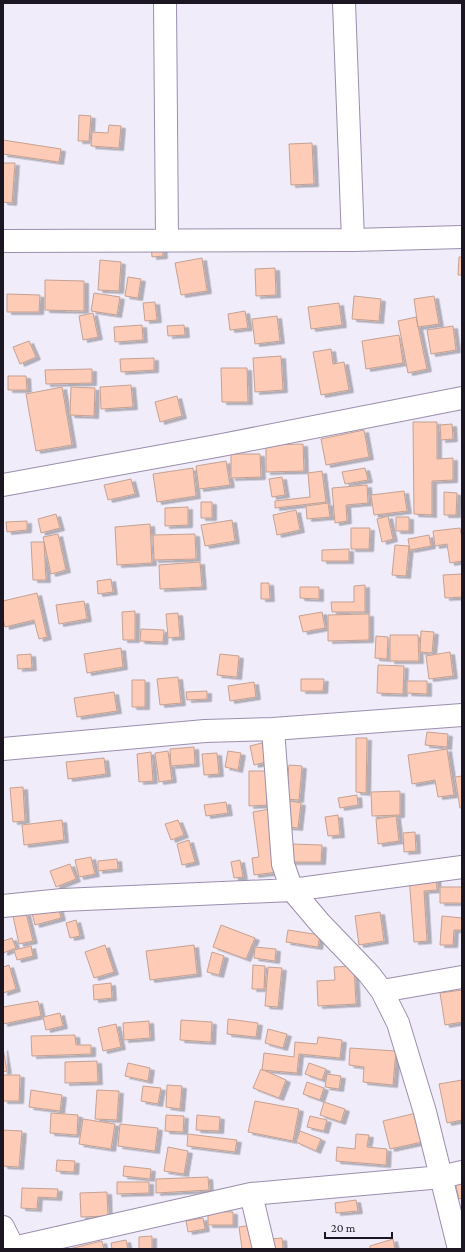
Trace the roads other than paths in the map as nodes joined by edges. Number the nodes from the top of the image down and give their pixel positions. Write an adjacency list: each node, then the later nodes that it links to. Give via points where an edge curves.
1 (165, 3): 4 (street)
2 (344, 3): 5 (street)
3 (462, 238): 5 (street)
4 (167, 239): 5 (street); 6 (street)
5 (353, 240)
6 (3, 241)
7 (462, 398): 8 (street)
8 (3, 486)
9 (462, 715): 10 (street)
10 (273, 729): 11 (street, via 205,731); 13 (street, via 283,864)
11 (3, 749)
12 (462, 867): 13 (street)
13 (292, 890): 14 (street, via 62,900); 16 (street)
14 (3, 906)
15 (462, 978): 16 (street)
16 (382, 991): 17 (street, via 398,1022 425,1112)
17 (452, 1175): 18 (street); 22 (street)
18 (251, 1194): 20 (street); 21 (street)
19 (3, 1227): 20 (street)
20 (13, 1248)
21 (264, 1249)
22 (460, 1249)

